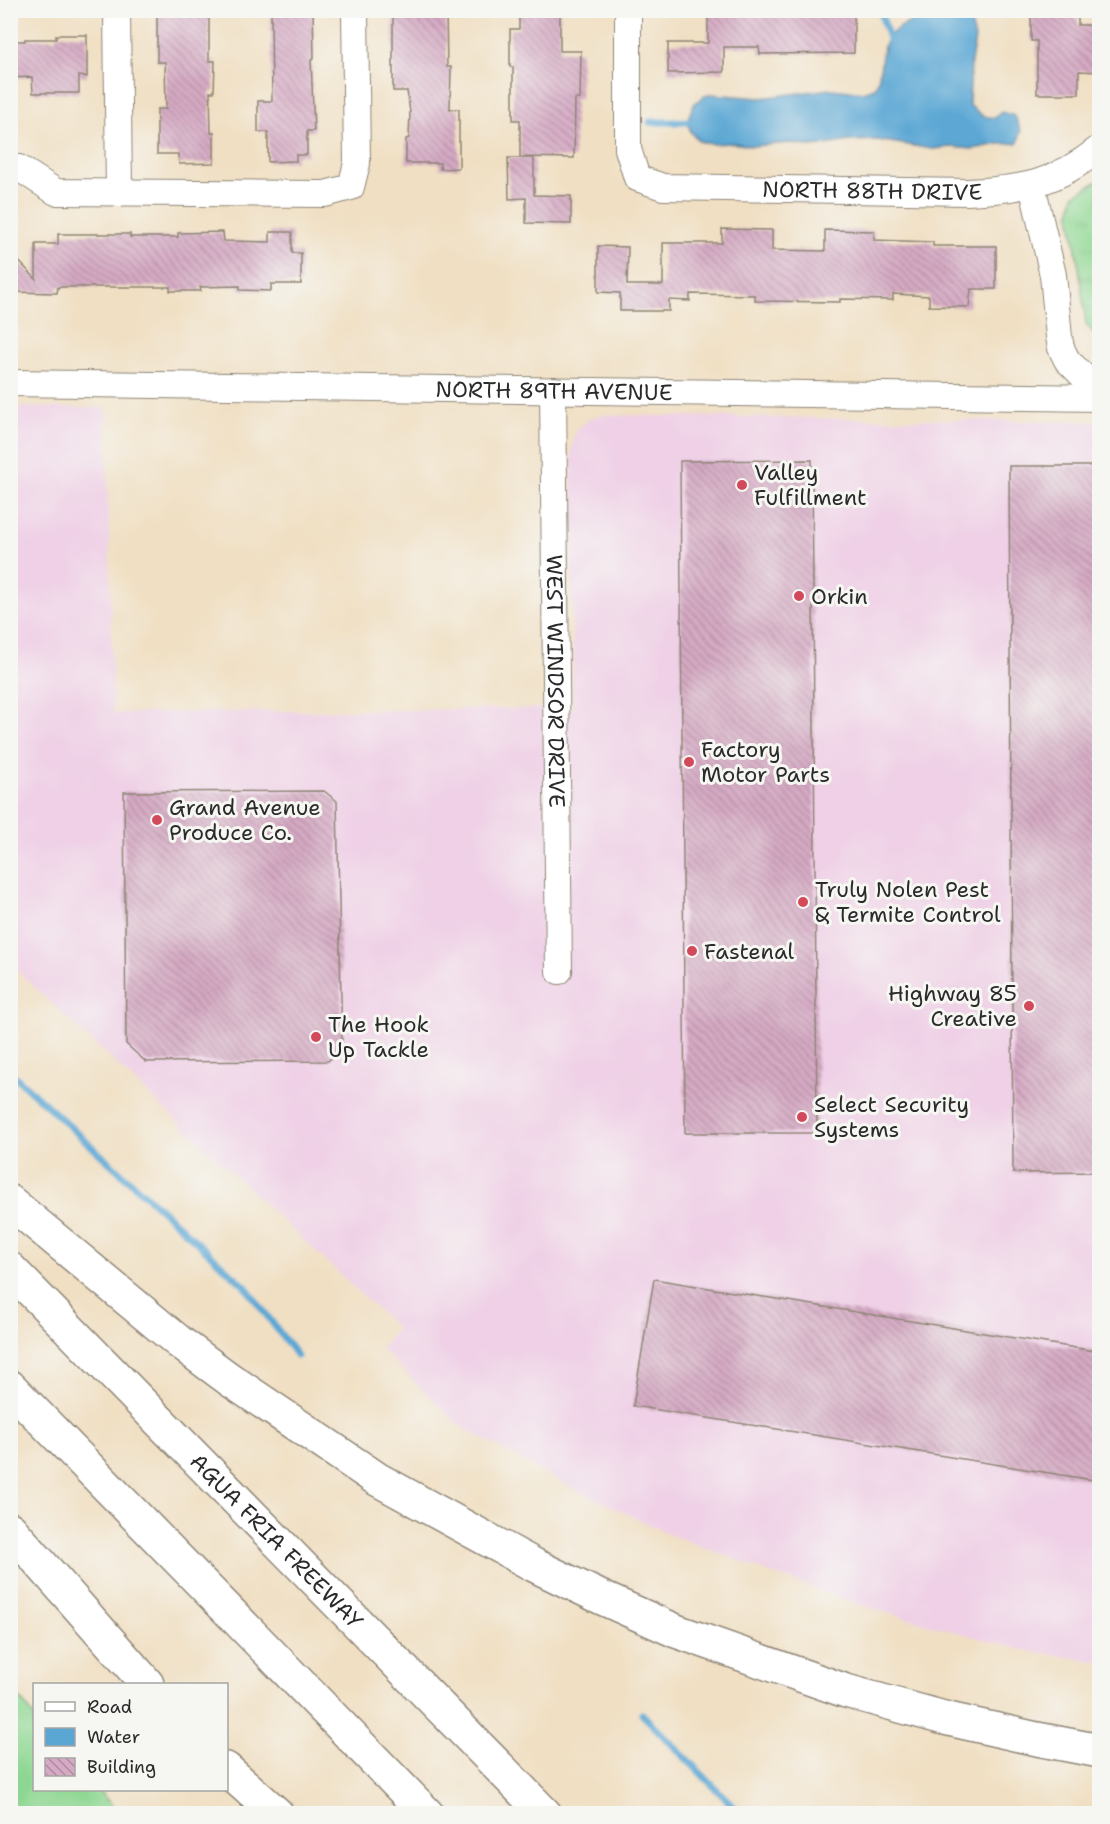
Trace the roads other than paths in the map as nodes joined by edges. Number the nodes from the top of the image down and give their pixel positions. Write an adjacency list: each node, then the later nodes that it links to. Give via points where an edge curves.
1 (117, 10): 7 (street)
2 (356, 10): 7 (street, via 357,163 351,187 324,195)
3 (628, 10): 6 (street, NORTH 88TH DRIVE, via 628,149 637,178 663,187 956,192)
4 (1100, 148): 6 (street, NORTH 88TH DRIVE, via 1060,175)
5 (20, 168): 7 (street, via 56,192)
6 (1032, 185): 10 (street, via 1053,275 1061,348 1066,360)
7 (118, 192)
8 (10, 382): 9 (street, NORTH 89TH AVENUE)
9 (553, 390): 10 (street, NORTH 89TH AVENUE); 11 (street, WEST WINDSOR DRIVE)
10 (1100, 395)
11 (560, 971)
12 (10, 1202): 17 (highway, via 229,1379 377,1479 534,1565 676,1631 846,1690 944,1718)
13 (10, 1269): 21 (highway, AGUA FRIA FREEWAY)
14 (10, 1388): 20 (highway)
15 (10, 1529): 16 (highway)
16 (142, 1679)
17 (1100, 1750)
18 (228, 1771): 19 (highway)
19 (277, 1814)
20 (427, 1814)
21 (544, 1814)

